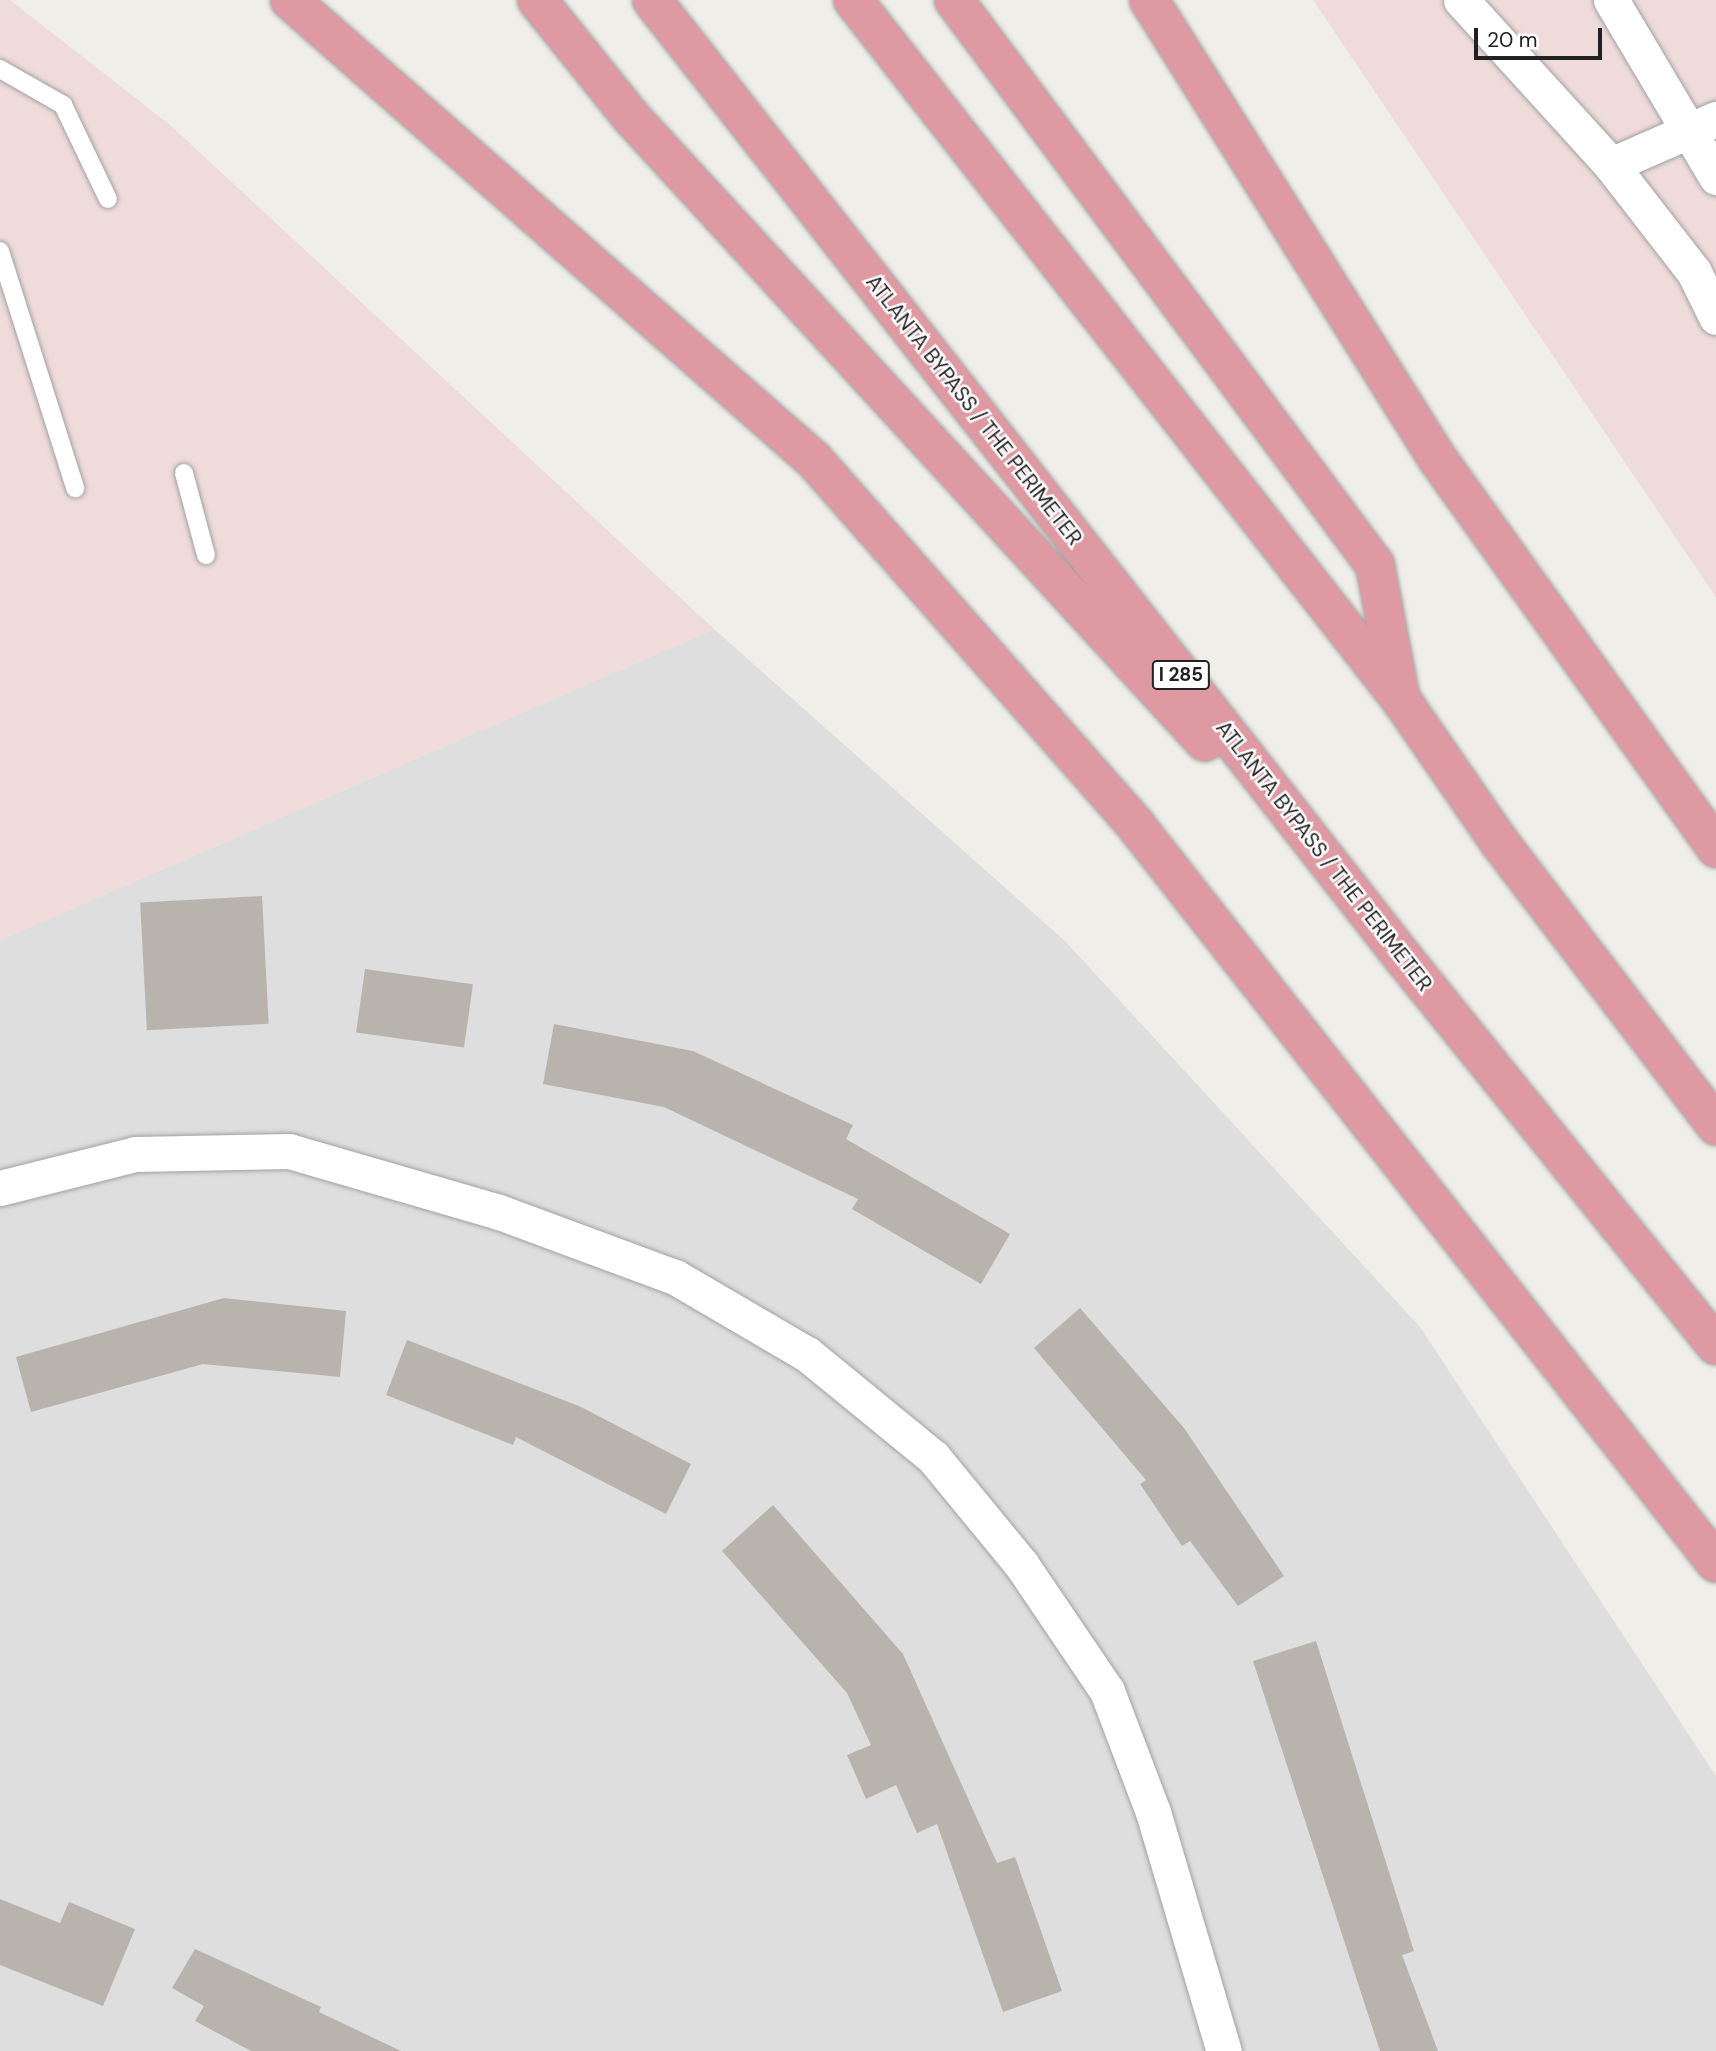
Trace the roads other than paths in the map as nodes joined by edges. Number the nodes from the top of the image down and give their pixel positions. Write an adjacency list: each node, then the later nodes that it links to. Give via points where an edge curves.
1 (290, 0): 25 (highway, via 814,460 1137,827)
2 (537, 0): 21 (highway, via 632,118)
3 (652, 0): 21 (highway, ATLANTA BYPASS / THE PERIMETER / I 285)
4 (853, 0): 19 (highway)
5 (954, 0): 19 (highway, via 1375,565)
6 (1149, 0): 20 (highway, via 1437,458)
7 (1461, 0): 11 (street)
8 (1611, 0): 10 (street)
9 (0, 69): 13 (lane, via 63,105)
10 (1702, 125): 11 (street); 12 (street)
11 (1611, 165): 15 (street, via 1694,272)
12 (1716, 177)
13 (108, 199)
14 (0, 251): 17 (lane)
15 (1716, 317)
16 (184, 473): 18 (lane)
17 (75, 488)
18 (206, 555)
19 (1402, 701): 22 (highway, via 1500,843)
20 (1716, 848)
21 (1405, 960): 24 (highway, ATLANTA BYPASS / THE PERIMETER / I 285)
22 (1716, 1126)
23 (0, 1188): 26 (street, via 135,1154 289,1151 499,1212 675,1277 807,1354 933,1457 1021,1564 1107,1691 1153,1812)
24 (1716, 1345)
25 (1716, 1563)
26 (1224, 2051)

